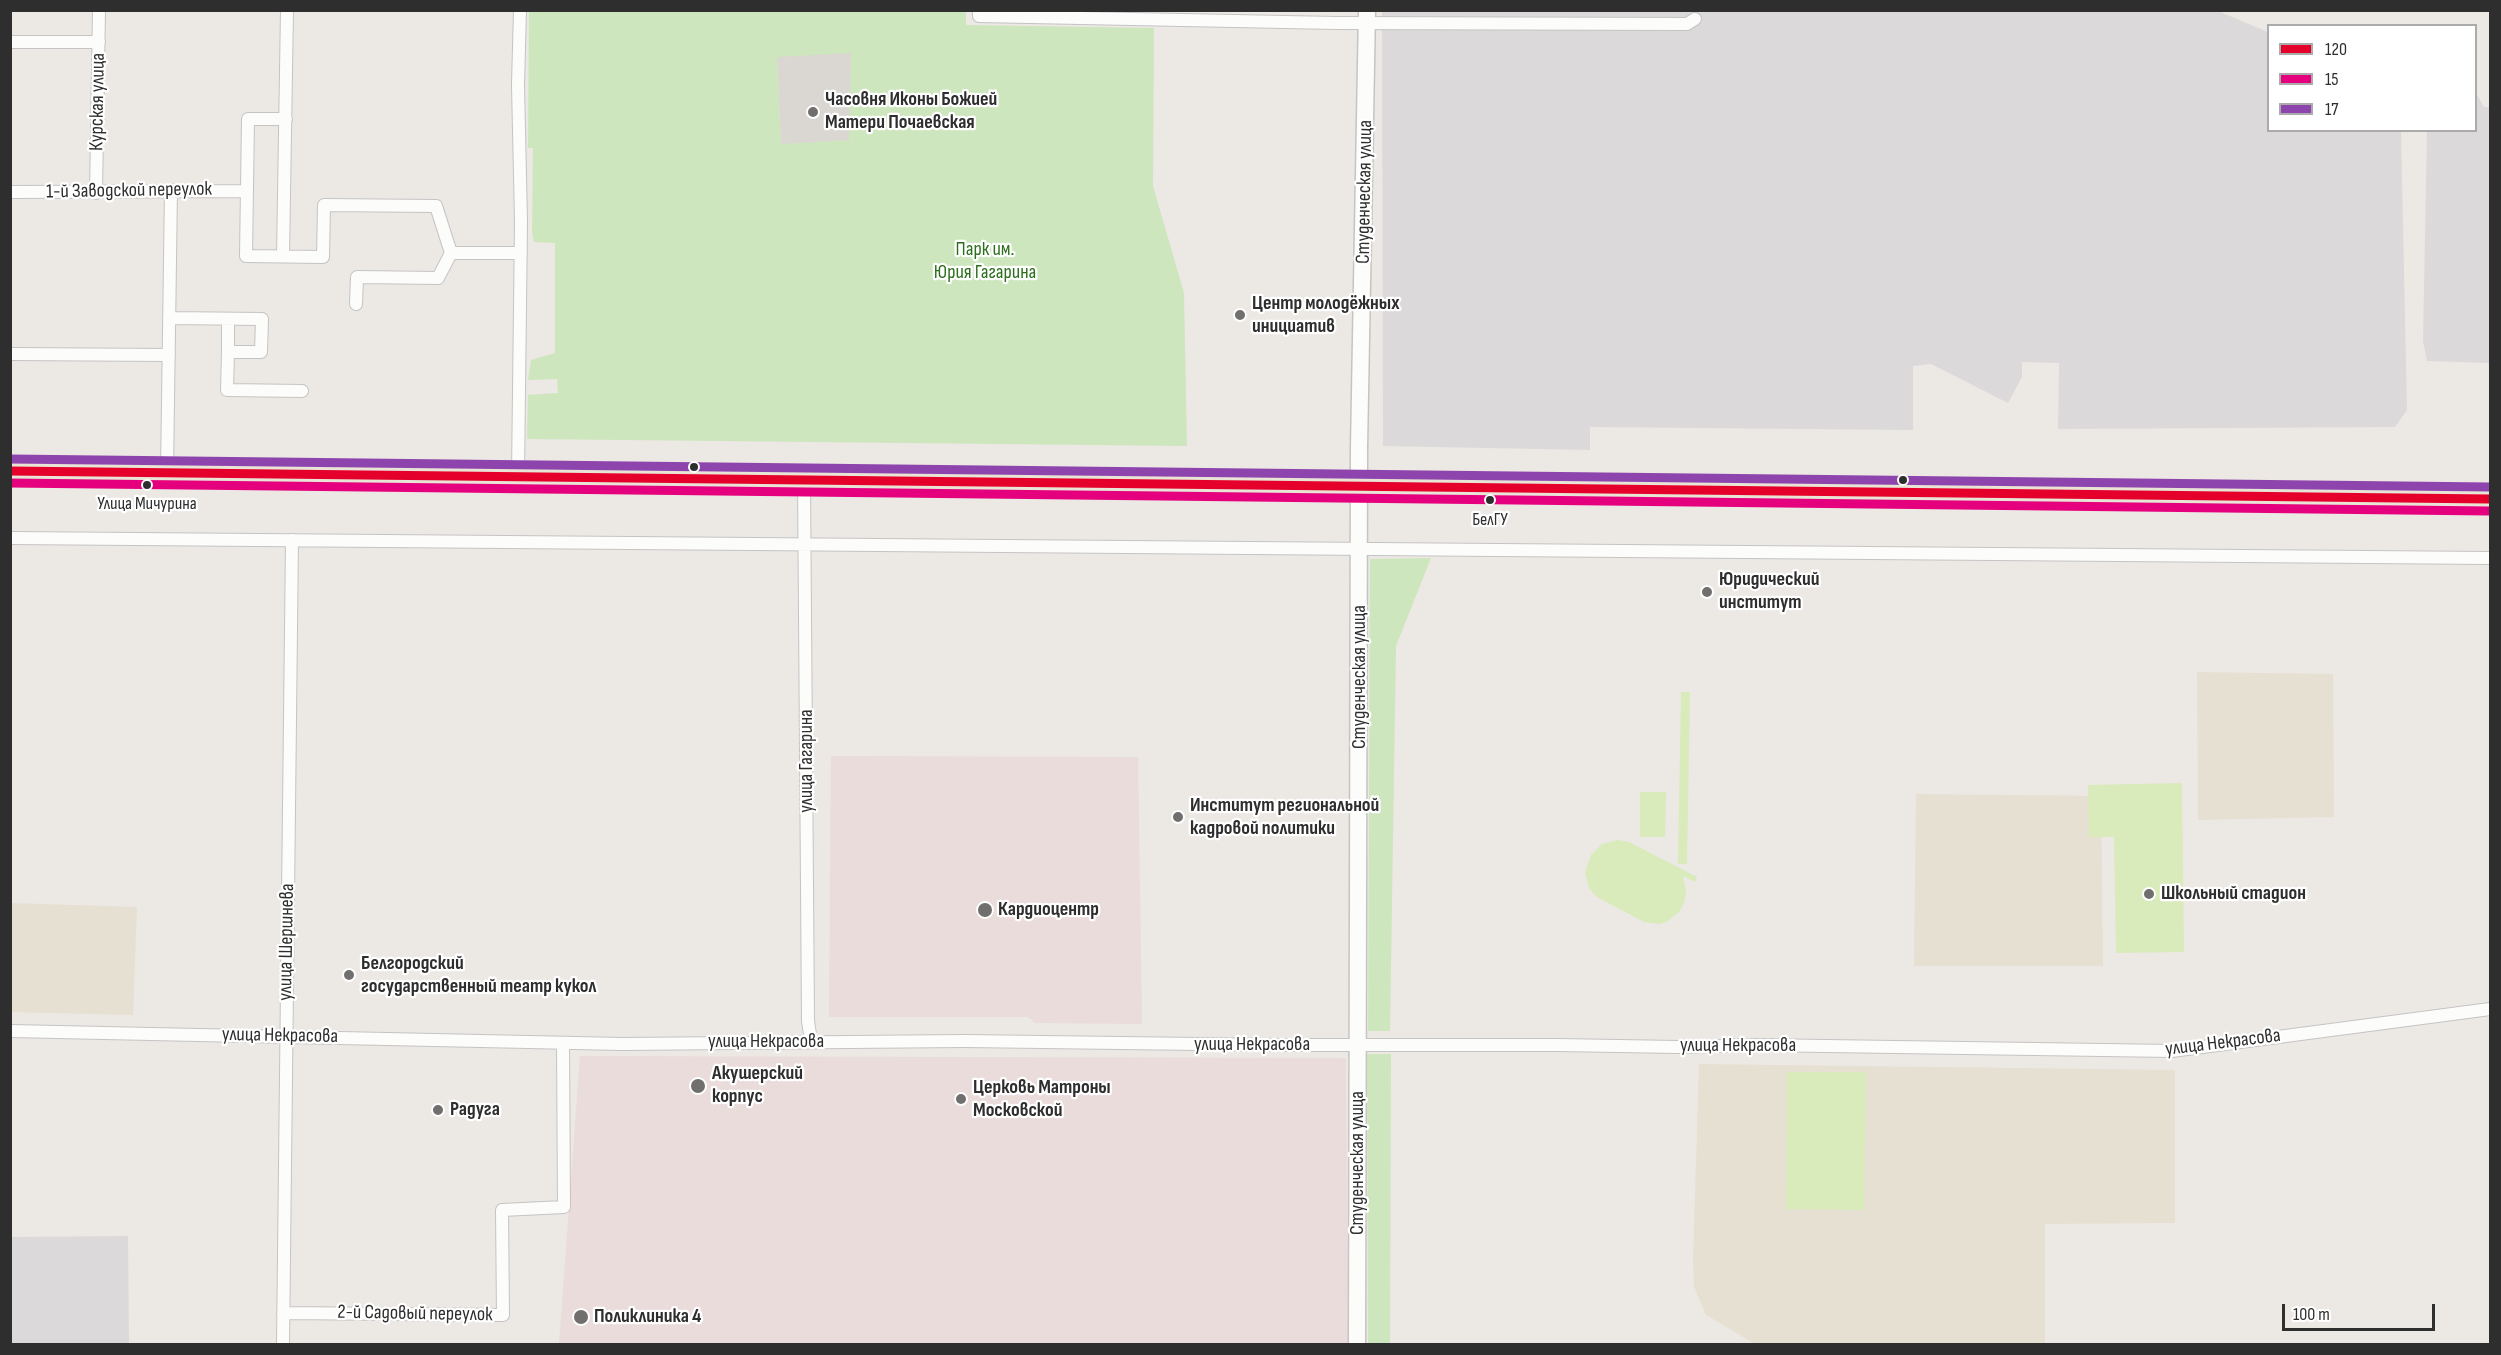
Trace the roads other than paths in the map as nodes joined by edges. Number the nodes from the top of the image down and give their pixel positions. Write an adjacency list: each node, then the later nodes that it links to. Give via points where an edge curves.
1 (99, 10): 8 (street, Курская улица)
2 (287, 10): 9 (street)
3 (520, 10): 15 (street)
4 (979, 10): 5 (street, via 979,16)
5 (1367, 17): 6 (street, via 1687,24); 28 (main road, Студенческая улица)
6 (1695, 19)
7 (10, 42): 8 (street)
8 (99, 42): 13 (street, Курская улица)
9 (286, 119): 11 (street, via 248,118); 16 (street)
10 (171, 190): 11 (street, 1-й Заводской переулок); 13 (street, 1-й Заводской переулок); 18 (street)
11 (247, 191): 16 (street, via 246,256)
12 (10, 192): 13 (street, 1-й Заводской переулок)
13 (96, 193)
14 (451, 253): 15 (street); 16 (street, via 436,206 324,205 323,257); 17 (street, via 438,278 357,277)
15 (520, 254): 26 (street)
16 (283, 256)
17 (356, 304)
18 (169, 318): 19 (street); 22 (street)
19 (228, 319): 20 (street); 20 (street, via 262,319 261,352)
20 (228, 352): 23 (street, via 227,390)
21 (10, 354): 22 (street)
22 (169, 355): 25 (street)
23 (302, 391)
24 (10, 471): 25 (main road)
25 (167, 472): 26 (main road)
26 (518, 476): 27 (main road)
27 (804, 480): 28 (main road); 32 (street, улица Гагарина)
28 (1360, 487): 29 (main road); 33 (main road, Студенческая улица)
29 (2490, 500)
30 (10, 538): 31 (street)
31 (292, 540): 32 (street); 37 (street, улица Шершнева)
32 (805, 544): 33 (street); 38 (street, улица Гагарина)
33 (1360, 549): 34 (street); 40 (main road, Студенческая улица)
34 (2490, 558)
35 (2490, 1009): 40 (street, улица Некрасова, via 2172,1051)
36 (10, 1030): 37 (street, улица Некрасова)
37 (286, 1036): 39 (street, улица Некрасова); 41 (street, улица Шершнева)
38 (811, 1041): 39 (street, улица Некрасова); 40 (street, улица Некрасова)
39 (563, 1043): 41 (street, 2-й Садовый переулок, via 564,1207 502,1210 503,1315)
40 (1359, 1044): 43 (main road, Студенческая улица)
41 (283, 1313): 42 (street, улица Шершнева)
42 (283, 1344)
43 (1357, 1344)

